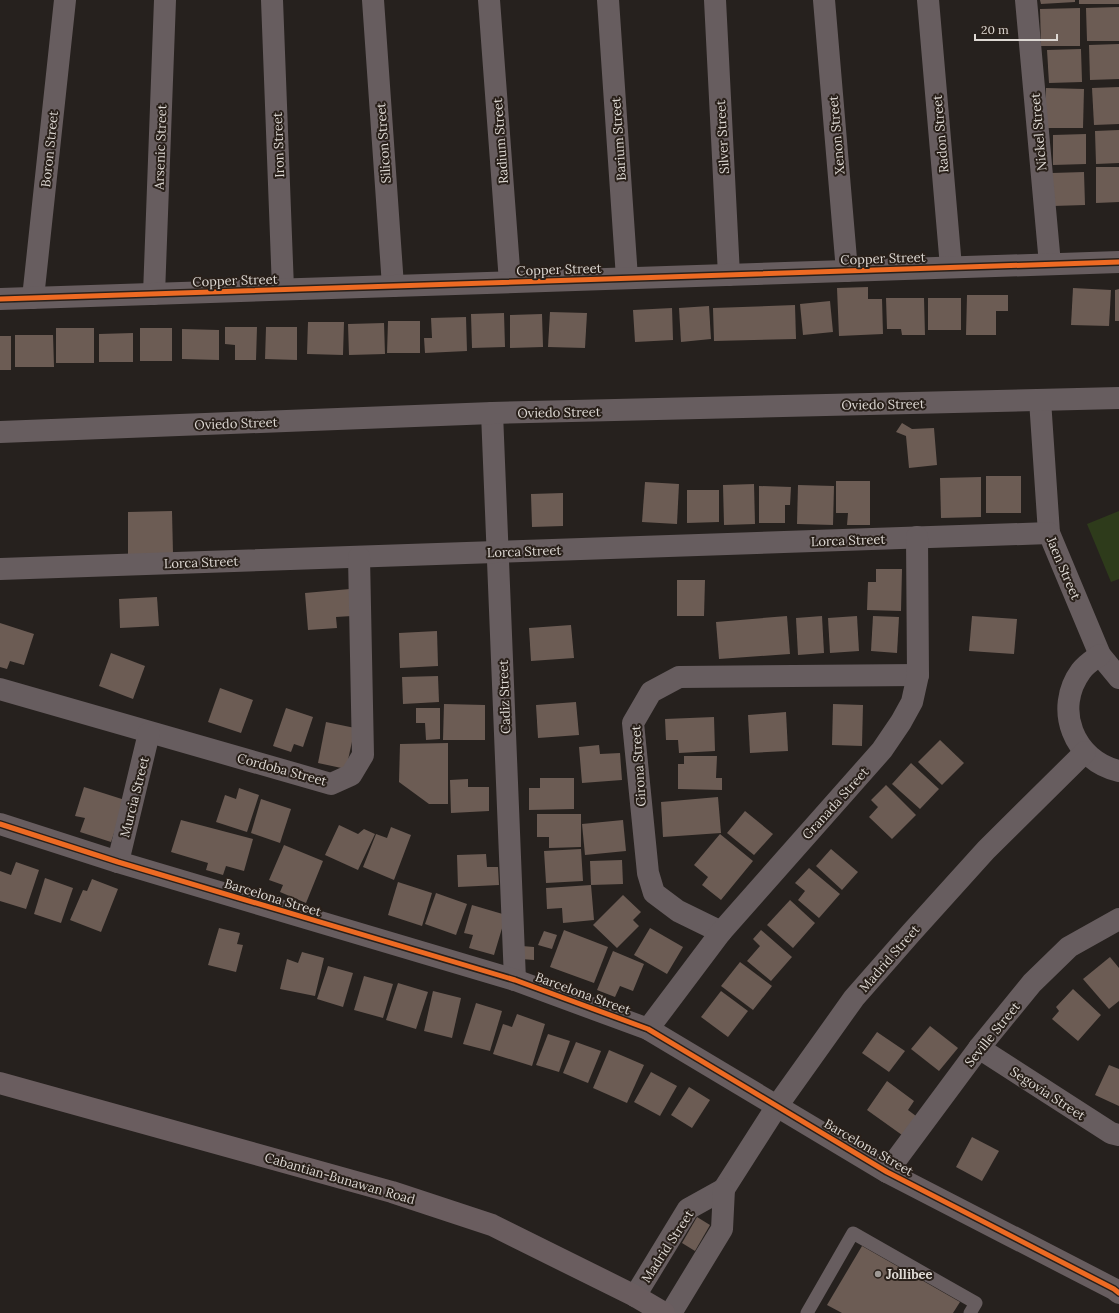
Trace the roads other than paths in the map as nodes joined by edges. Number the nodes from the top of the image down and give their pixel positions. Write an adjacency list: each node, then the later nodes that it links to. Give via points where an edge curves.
1 (65, 0): 21 (street, Boron Street)
2 (165, 0): 20 (street, Arsenic Street)
3 (272, 0): 19 (street, Iron Street)
4 (373, 0): 18 (street, Silicon Street)
5 (489, 0): 17 (street, Radium Street)
6 (608, 0): 16 (street, Barium Street)
7 (716, 0): 15 (street, Silver Street)
8 (824, 0): 14 (street, Xenon Street)
9 (928, 0): 13 (street, Radon Street)
10 (1026, 0): 12 (street, Nickel Street)
11 (1119, 262): 12 (street, Copper Street)
12 (1050, 264): 13 (street, Copper Street)
13 (951, 267): 14 (street, Copper Street)
14 (848, 271): 15 (street, Copper Street)
15 (729, 275): 16 (street, Copper Street)
16 (627, 278): 17 (street, Copper Street)
17 (510, 282): 18 (street, Copper Street)
18 (392, 286): 19 (street, Copper Street)
19 (284, 289): 20 (street, Copper Street)
20 (154, 294): 21 (street, Copper Street)
21 (33, 298): 22 (street, Copper Street)
22 (0, 299)
23 (1119, 398): 24 (street, Oviedo Street)
24 (1040, 400): 25 (street, Oviedo Street); 27 (street, Jaen Street)
25 (492, 413): 26 (street, Oviedo Street); 29 (street, Cadiz Street)
26 (0, 432)
27 (1049, 532): 28 (street, Lorca Street); 32 (street, Jaen Street)
28 (917, 537): 29 (street, Lorca Street); 33 (street, Granada Street)
29 (498, 552): 30 (street, Lorca Street); 43 (street, Cadiz Street)
30 (359, 557): 31 (street, Lorca Street); 36 (street, Cordoba Street, via 363,754 351,775 331,784)
31 (0, 569)
32 (1100, 655): 34 (street, Jaen Street); 37 (street, via 1081,671 1072,688 1068,706 1072,730)
33 (918, 675): 42 (street, Granada Street, via 912,702 902,722 882,750); 42 (street, Girona Street, via 679,677 651,692 633,723 648,873 654,893 678,911)
34 (1119, 678)
35 (0, 689): 36 (street, Cordoba Street)
36 (149, 733): 40 (street, Murcia Street)
37 (1084, 752): 38 (street, via 1096,762); 47 (street, Madrid Street, via 986,850 854,998)
38 (1119, 771)
39 (0, 824): 40 (street, Barcelona Street)
40 (118, 862): 43 (street, Barcelona Street)
41 (1119, 919): 45 (street, Seville Street, via 1069,947 1032,983)
42 (721, 932): 44 (street, Granada Street)
43 (515, 980): 44 (street, Barcelona Street)
44 (648, 1029): 47 (street, Barcelona Street)
45 (979, 1048): 48 (street, Segovia Street, via 1111,1133); 49 (street, Seville Street)
46 (0, 1083): 52 (main road, Cabantian-Bunawan Road, via 392,1192 484,1222)
47 (777, 1106): 49 (street, Barcelona Street); 50 (street, Madrid Street)
48 (1119, 1135)
49 (887, 1172): 51 (street, Barcelona Street)
50 (724, 1189): 52 (street, Madrid Street, via 688,1209); 54 (street, Madrid Street, via 722,1229)
51 (1117, 1290)
52 (635, 1296): 53 (main road, Cabantian-Bunawan Road)
53 (664, 1313)
54 (671, 1313)
55 (807, 1313): 56 (lane, via 853,1233 976,1303)
56 (970, 1313)

